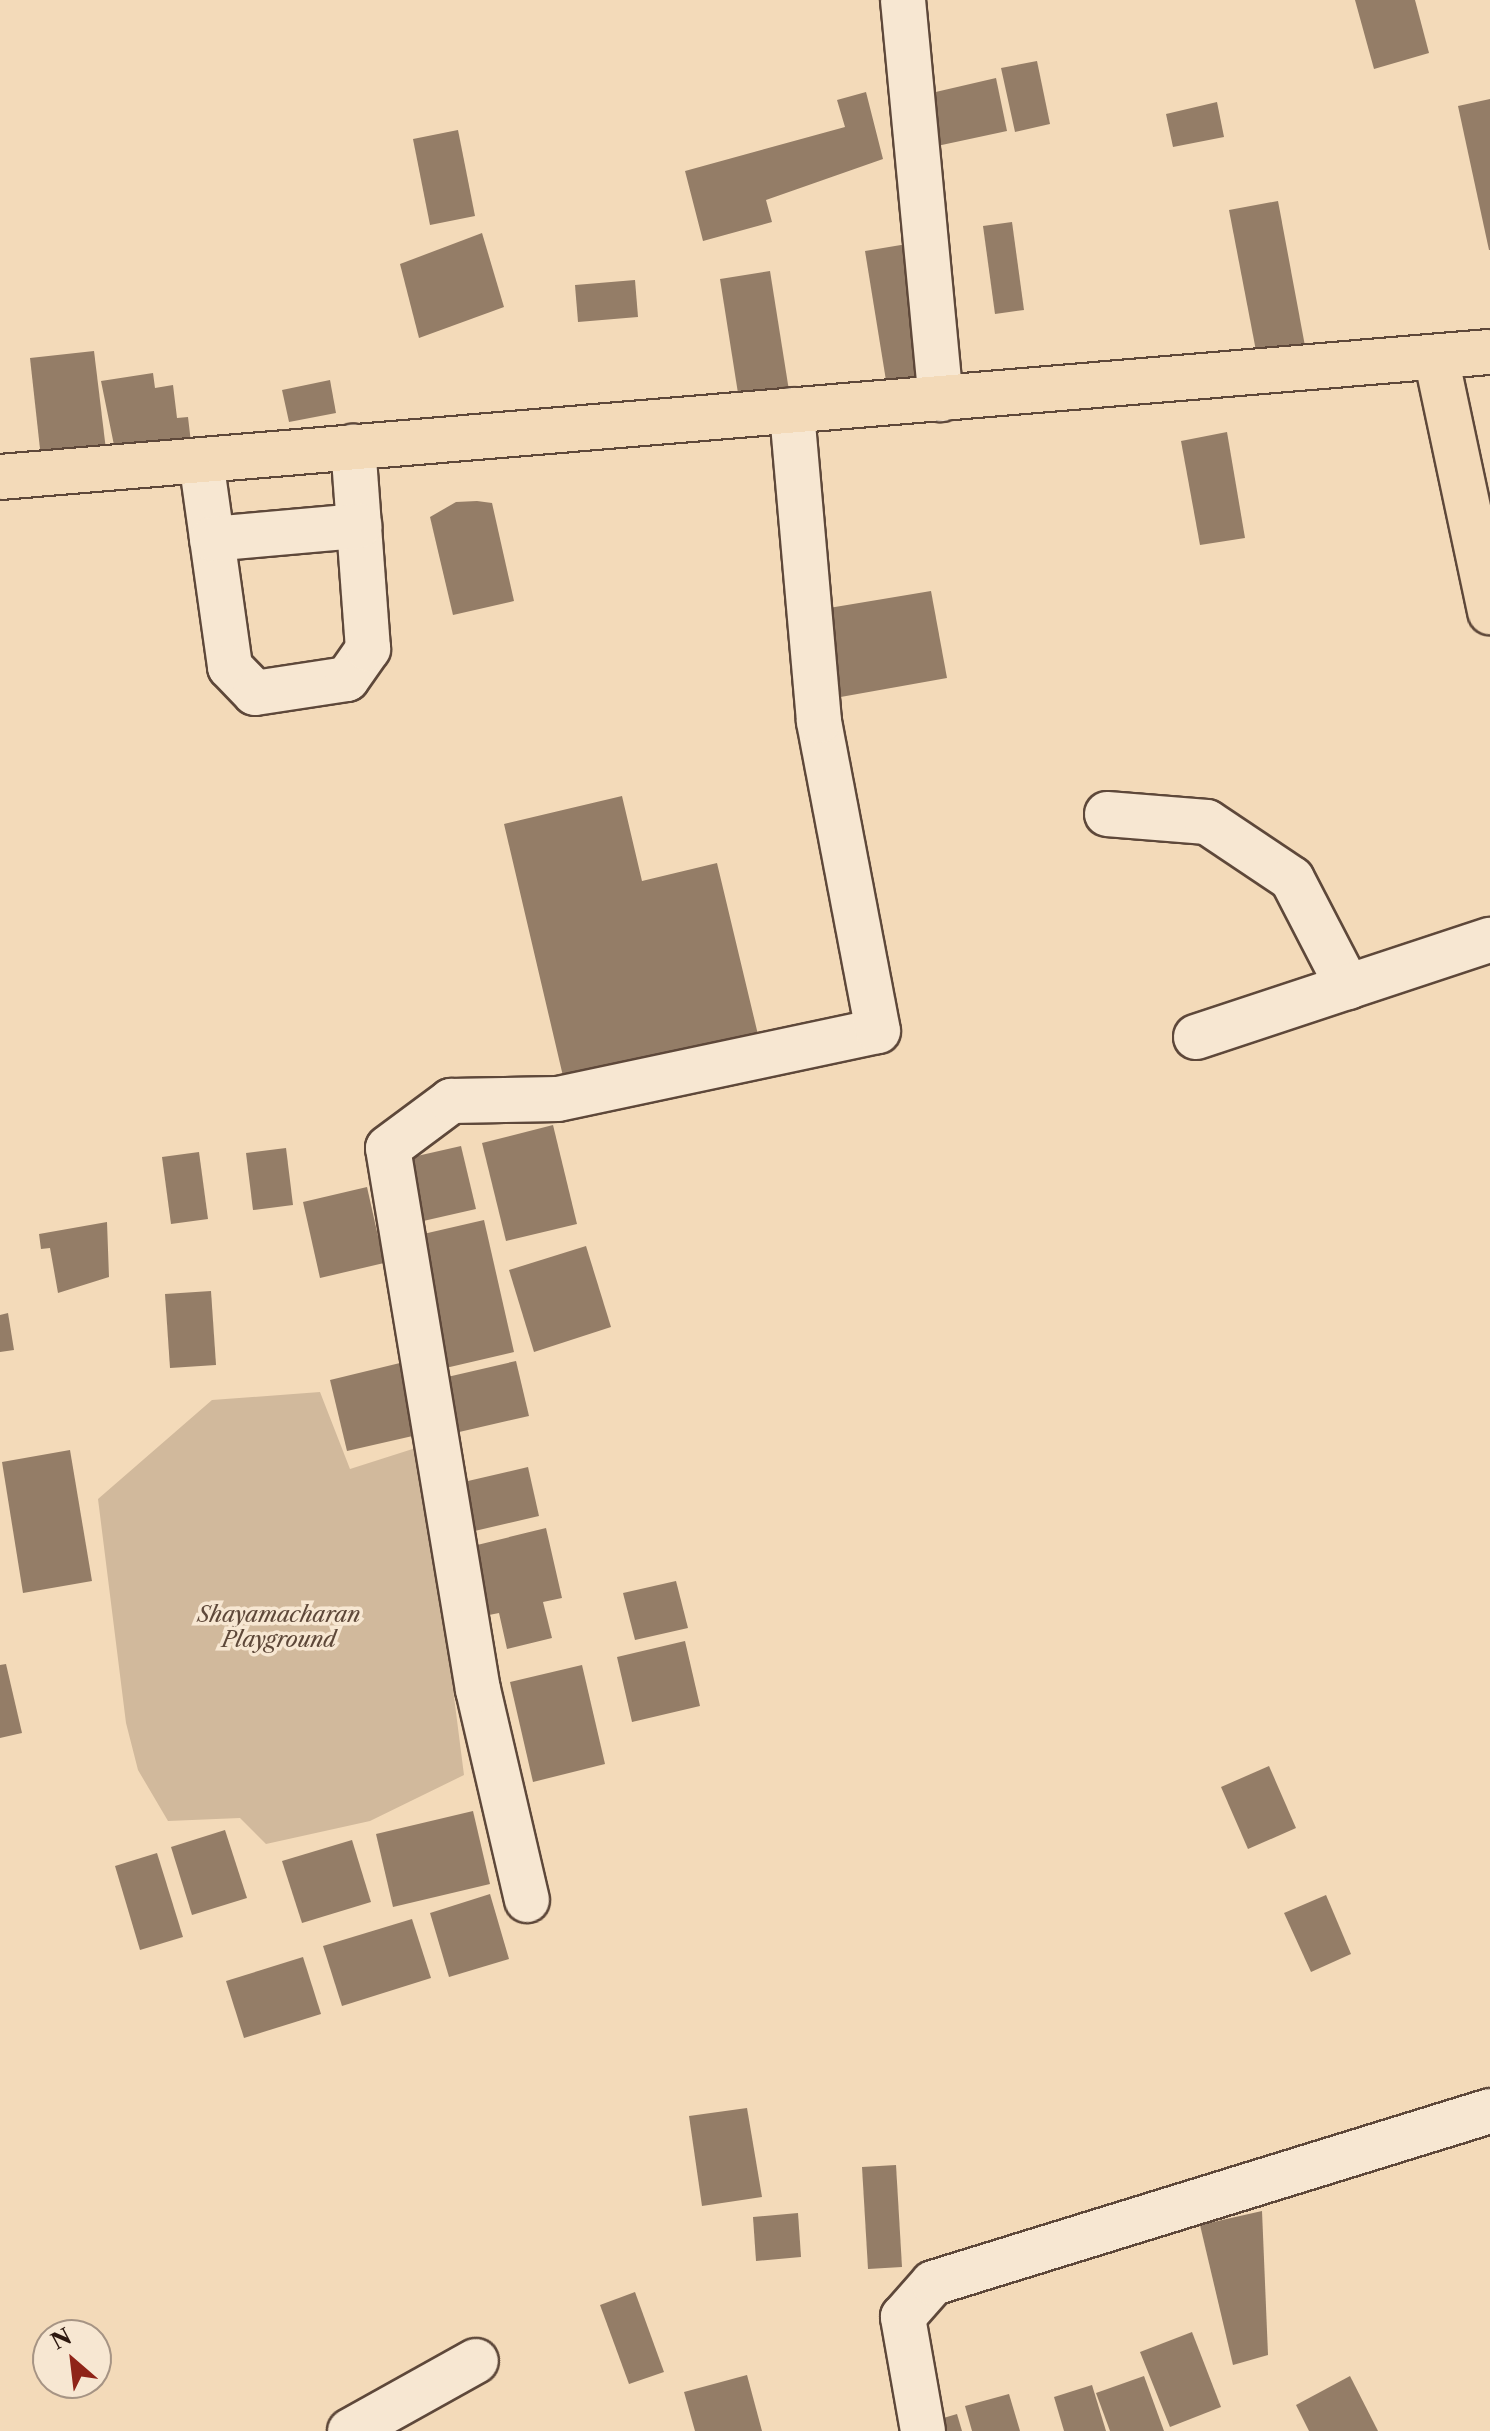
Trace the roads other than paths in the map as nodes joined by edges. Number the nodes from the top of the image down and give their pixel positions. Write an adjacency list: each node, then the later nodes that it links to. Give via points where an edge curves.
1 (903, 0): 4 (street)
2 (1490, 352): 3 (main road)
3 (1436, 357): 4 (main road); 11 (main road)
4 (941, 399): 5 (main road)
5 (792, 410): 6 (main road); 16 (street, via 819,721 878,1031 558,1099 451,1101 388,1148 478,1690)
6 (353, 447): 7 (main road); 9 (street)
7 (201, 460): 8 (main road); 10 (street)
8 (0, 477)
9 (359, 526): 10 (street); 10 (street, via 368,649 361,665 347,679 255,693 230,667)
10 (212, 539)
11 (1490, 612)
12 (1107, 814): 14 (street, via 1207,822 1292,879)
13 (1490, 940): 14 (street)
14 (1348, 987): 15 (street)
15 (1196, 1037)
16 (527, 1900)
17 (1490, 2111): 20 (street, via 933,2283 903,2317)
18 (476, 2361): 19 (street)
19 (350, 2431)
20 (923, 2431)

